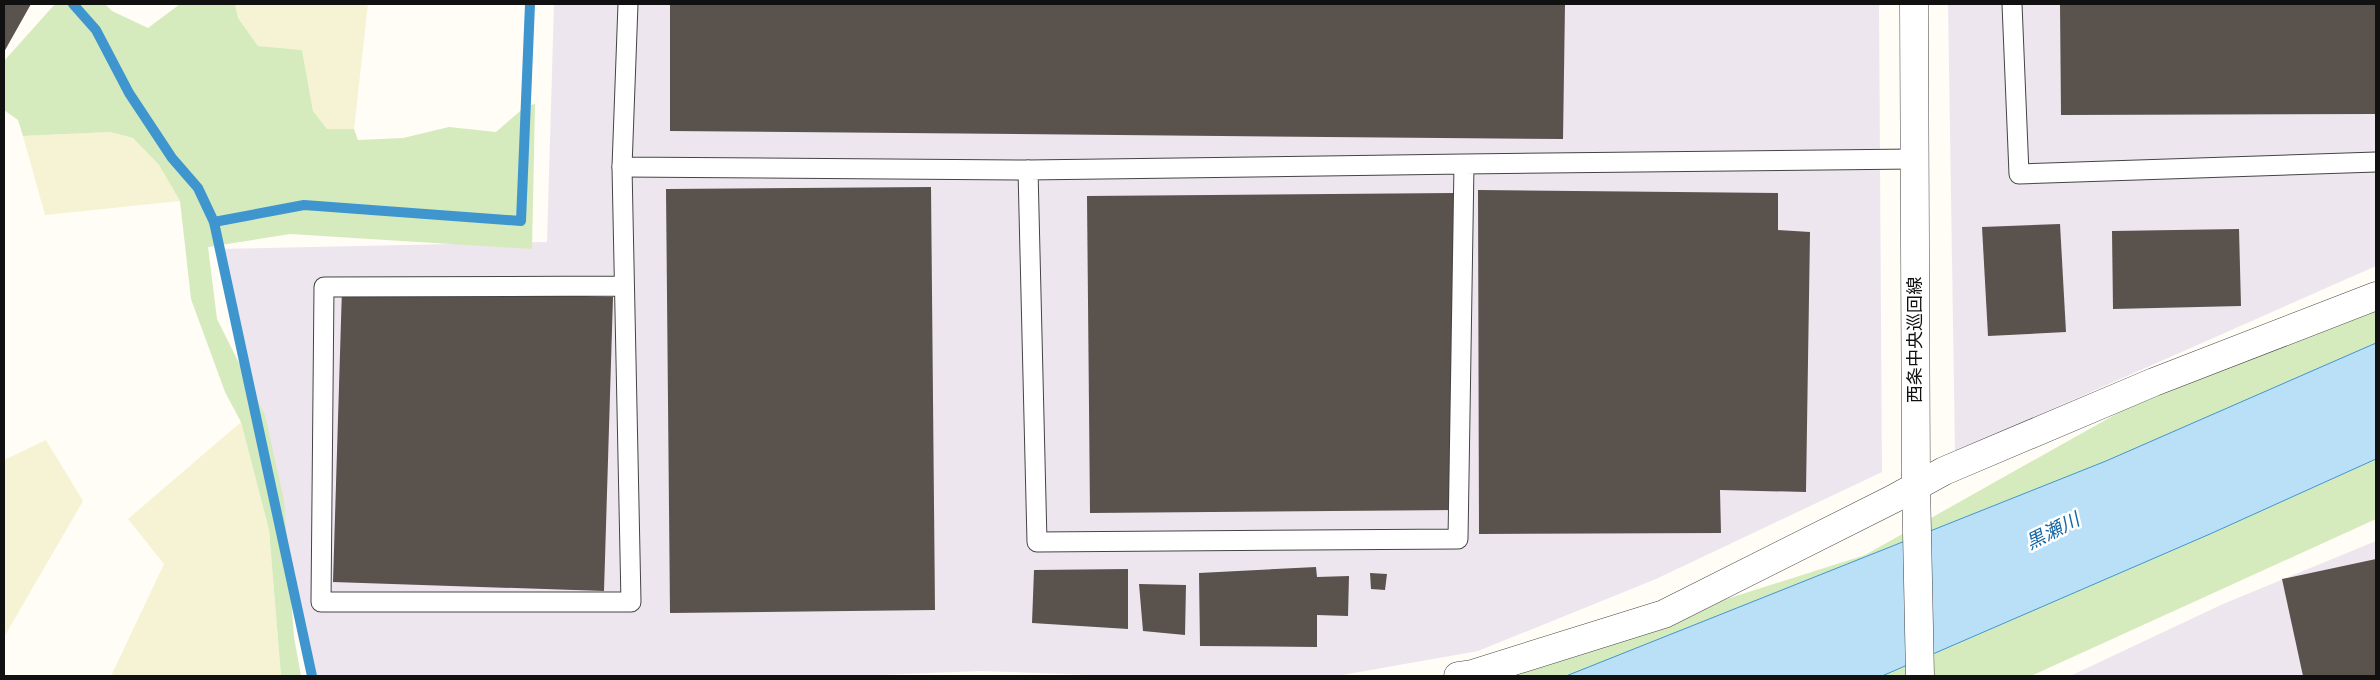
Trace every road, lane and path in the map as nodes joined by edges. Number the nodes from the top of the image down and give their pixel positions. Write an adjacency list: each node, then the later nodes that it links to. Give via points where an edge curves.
1 (628, 4): 7 (lane)
2 (1914, 4): 4 (street, 西条中央巡回線)
3 (2012, 4): 5 (lane, via 2019,174)
4 (1914, 159): 6 (lane); 11 (street, 西条中央巡回線)
5 (2376, 162)
6 (1464, 164): 8 (lane); 8 (lane, via 1458,539 1037,542)
7 (622, 167): 8 (lane); 9 (lane)
8 (1028, 170)
9 (624, 286): 9 (lane, via 631,602 320,602 324,287)
10 (2376, 296): 11 (street, via 2154,382)
11 (1916, 484): 12 (street, via 1893,499 1664,614); 13 (street, 西条中央巡回線)
12 (1458, 676)
13 (1920, 676)

